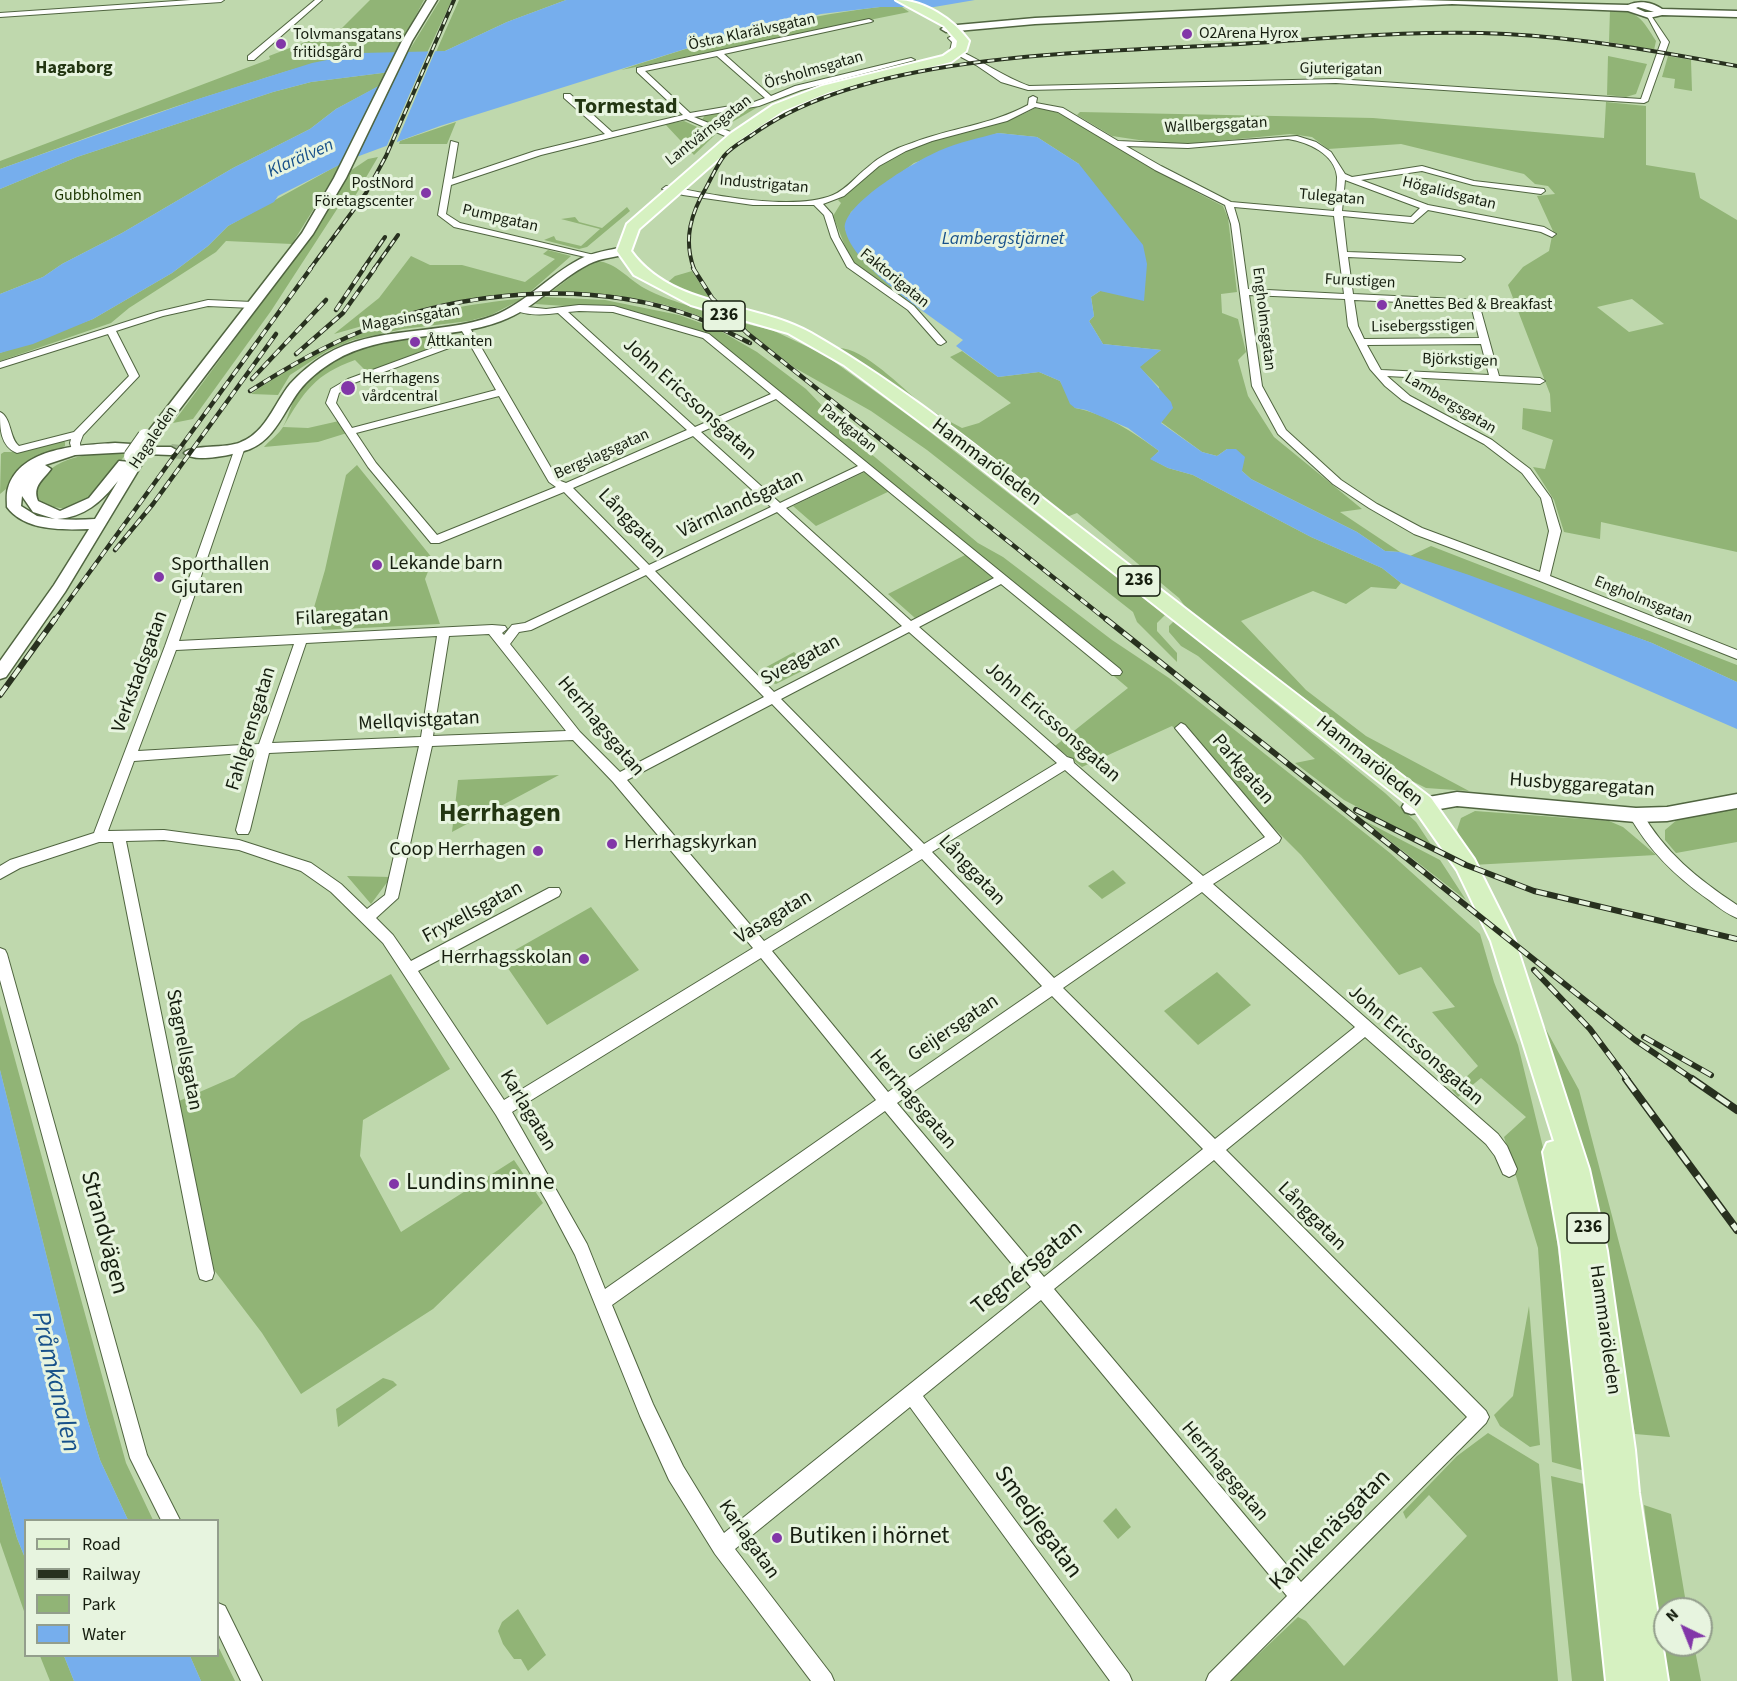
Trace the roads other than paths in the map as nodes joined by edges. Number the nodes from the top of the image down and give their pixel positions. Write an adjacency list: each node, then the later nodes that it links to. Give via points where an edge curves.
1 (108, 0): 9 (street)
2 (221, 0): 9 (street)
3 (320, 0): 19 (street)
4 (432, 0): 46 (street, Hagaleden, via 407,41 340,178)
5 (892, 0): 13 (main road)
6 (902, 0): 13 (main road)
7 (1646, 2): 8 (street); 10 (street)
8 (1630, 8): 14 (street); 16 (street, via 1452,1 1035,21)
9 (104, 9): 12 (street)
10 (1660, 12): 11 (street); 14 (street)
11 (1737, 14)
12 (0, 15)
13 (930, 15): 16 (main road)
14 (1648, 15): 21 (street, Gjuterigatan, via 1665,42 1644,101 1335,81)
15 (869, 21): 18 (street, Östra Klarälvsgatan)
16 (950, 32): 17 (main road, via 963,41); 27 (main road, Lantvärnsgatan, via 948,48 934,58 798,94 762,111)
17 (961, 53): 20 (main road, Lantvärnsgatan); 21 (street, Gjuterigatan, via 1008,82)
18 (720, 54): 23 (street); 25 (street, Östra Klarälvsgatan, via 640,70)
19 (251, 58)
20 (915, 64): 23 (street, Örsholmsgatan, via 808,85); 27 (main road, Lantvärnsgatan, via 815,93 778,108)
21 (1036, 87): 24 (street)
22 (567, 96): 26 (street)
23 (770, 99): 25 (street, Örsholmsgatan)
24 (1032, 104): 29 (street, via 1060,110); 35 (street, Industrigatan, via 1013,117 936,137 898,152 874,166 842,194)
25 (688, 116): 26 (street, Örsholmsgatan); 27 (street, via 698,124)
26 (610, 135): 32 (street, Örsholmsgatan, via 497,165)
27 (732, 136): 33 (main road, Lantvärnsgatan)
28 (454, 143): 32 (street, Pumpgatan)
29 (1114, 143): 30 (street, Wallbergsgatan, via 1188,146 1301,137 1318,143); 36 (street)
30 (1341, 176): 31 (street, Högalidsgatan); 38 (street, Lambergsgatan)
31 (1355, 179): 34 (street, via 1422,168 1473,183); 37 (street, Högalidsgatan)
32 (448, 183): 42 (street, Pumpgatan, via 442,215 451,223)
33 (670, 189): 35 (street, Industrigatan, via 786,204); 40 (main road, Lantvärnsgatan, via 632,227)
34 (1541, 191)
35 (818, 204): 52 (street, Faktorigatan, via 828,214 850,265 911,309)
36 (1229, 204): 38 (street, Tulegatan); 44 (street, Engholmsgatan)
37 (1426, 207): 38 (street, Tulegatan, via 1413,220); 39 (street, Högalidsgatan)
38 (1338, 214): 41 (street, Lambergsgatan)
39 (1552, 234)
40 (619, 251): 42 (street, Magasinsgatan); 97 (main road, Hammaröleden / 236, via 639,272 674,293 716,309 784,326 850,362 1373,762)
41 (1343, 254): 43 (street); 45 (street, Lambergsgatan)
42 (591, 257): 47 (street, Magasinsgatan)
43 (1461, 259)
44 (1245, 292): 45 (street, Furustigen); 77 (street, Engholmsgatan, via 1257,386 1282,432 1337,482 1372,506 1418,531)
45 (1348, 297): 51 (street, Furustigen, via 1475,302); 53 (street, Lambergsgatan, via 1353,326)
46 (250, 305): 49 (street, via 208,303); 64 (street, Hagaleden)
47 (518, 309): 48 (street, Parkgatan); 50 (street, Magasinsgatan)
48 (562, 312): 59 (street, Parkgatan, via 579,308 614,309 701,333); 62 (street, John Ericssonsgatan)
49 (110, 329): 54 (street); 63 (street, via 134,376)
50 (468, 333): 58 (street, Långgatan); 61 (street, via 335,391 331,403); 65 (street, Magasinsgatan, via 382,339 333,356 303,378 264,435)
51 (1485, 341): 53 (street, Lisebergsstigen); 56 (street)
52 (941, 342)
53 (1361, 342): 55 (street, Lambergsgatan)
54 (0, 365)
55 (1379, 373): 56 (street, Björkstigen); 77 (street, Lambergsgatan, via 1406,398 1488,442 1526,471 1546,498 1555,531)
56 (1494, 377): 57 (street, Björkstigen)
57 (1540, 381)
58 (502, 392): 61 (street); 70 (street, Långgatan, via 554,482)
59 (779, 394): 62 (street, Bergslagsgatan); 69 (street, Parkgatan)
60 (0, 415): 63 (street, via 10,444 17,450)
61 (351, 431): 70 (street, Bergslagsgatan, via 372,465 435,540)
62 (694, 431): 70 (street, Bergslagsgatan); 73 (street, John Ericssonsgatan)
63 (78, 434): 66 (street)
64 (141, 447): 66 (street); 67 (street); 74 (street, Hagaleden); 74 (street, via 94,501)
65 (239, 450): 68 (street, Magasinsgatan); 84 (street, Verkstadsgatan)
66 (77, 451): 71 (street, via 39,473 32,481); 72 (street, via 57,454 28,471)
67 (171, 452)
68 (191, 453)
69 (866, 466): 73 (street, Värmlandsgatan); 76 (street, Parkgatan)
70 (566, 487): 75 (street, Långgatan)
71 (29, 495): 72 (street); 74 (street, via 36,509)
72 (6, 501): 74 (street, via 25,517)
73 (780, 506): 75 (street, Värmlandsgatan); 78 (street, John Ericssonsgatan)
74 (82, 524): 86 (street, Hagaleden); 86 (street, Hagaleden, via 60,588)
75 (647, 571): 79 (street, Värmlandsgatan, via 527,627); 88 (street, Långgatan)
76 (1003, 578): 78 (street, Sveagatan); 87 (street, Parkgatan)
77 (1544, 578): 85 (street, Engholmsgatan)
78 (910, 626): 88 (street, Sveagatan); 94 (street, John Ericssonsgatan)
79 (516, 628): 80 (street, Filaregatan); 83 (street)
80 (492, 629): 81 (street, Filaregatan); 83 (street, Herrhagsgatan)
81 (444, 633): 82 (street, Filaregatan); 91 (street)
82 (301, 640): 84 (street, Filaregatan); 92 (street, Fahlgrensgatan)
83 (505, 642): 90 (street, Herrhagsgatan)
84 (171, 646): 93 (street, Verkstadsgatan)
85 (1737, 655)
86 (0, 671)
87 (1116, 672)
88 (773, 699): 95 (street, Sveagatan); 103 (street, Långgatan)
89 (1181, 728): 102 (street, Parkgatan)
90 (576, 735): 91 (street, Mellqvistgatan); 95 (street, Herrhagsgatan)
91 (426, 742): 92 (street, Mellqvistgatan); 108 (street, via 391,898)
92 (260, 748): 93 (street, Mellqvistgatan); 99 (street, Fahlgrensgatan)
93 (131, 756): 101 (street, Verkstadsgatan)
94 (1068, 762): 103 (street, Vasagatan); 105 (street, John Ericssonsgatan)
95 (618, 779): 109 (street, Herrhagsgatan)
96 (1737, 801): 98 (street, Husbyggaregatan, via 1667,814)
97 (1417, 806): 98 (street, Husbyggaregatan, via 1457,799); 131 (main road, Hammaröleden / 236, via 1470,888 1490,932 1542,1098 1560,1170 1574,1247); 132 (main road, Hammaröleden / 236, via 1466,865 1503,941 1576,1169 1593,1251)
98 (1636, 815): 107 (street, via 1670,862)
99 (243, 830)
100 (118, 835): 101 (street, Karlagatan); 108 (street, Karlagatan, via 164,835 239,845 268,854 306,867 336,888); 118 (street, Stagnellsgatan)
101 (99, 837): 104 (street, Karlagatan, via 15,864)
102 (1274, 838): 105 (street, Geijersgatan)
103 (924, 852): 109 (street, Vasagatan); 112 (street, Långgatan)
104 (0, 873)
105 (1204, 883): 112 (street, Geijersgatan); 113 (street, John Ericssonsgatan)
106 (554, 892): 111 (street, Fryxellsgatan)
107 (1737, 912)
108 (367, 918): 111 (street, Karlagatan)
109 (761, 948): 114 (street, Herrhagsgatan); 115 (street, Vasagatan)
110 (0, 954): 123 (street, Strandvägen, via 139,1458)
111 (409, 969): 115 (street, Karlagatan)
112 (1055, 987): 114 (street, Geijersgatan); 116 (street, Långgatan)
113 (1365, 1028): 116 (street, Tegnérsgatan); 117 (street, John Ericssonsgatan, via 1492,1139)
114 (887, 1101): 119 (street, Herrhagsgatan); 120 (street, Geijersgatan)
115 (502, 1110): 120 (street, Karlagatan, via 581,1250)
116 (1215, 1150): 119 (street, Tegnérsgatan); 122 (street, Långgatan)
117 (1509, 1169)
118 (207, 1273)
119 (1041, 1288): 121 (street, Tegnérsgatan); 125 (street, Herrhagsgatan)
120 (602, 1302): 124 (street, Karlagatan, via 676,1473)
121 (912, 1395): 124 (street, Tegnérsgatan); 129 (street, Smedjegatan)
122 (1480, 1417): 125 (street, Kanikenäsgatan)
123 (170, 1519)
124 (722, 1547): 128 (street, Karlagatan)
125 (1301, 1597): 130 (street, Kanikenäsgatan)
126 (219, 1615): 127 (street)
127 (252, 1681)
128 (824, 1681)
129 (1122, 1681)
130 (1216, 1681)
131 (1623, 1681)
132 (1651, 1681)

